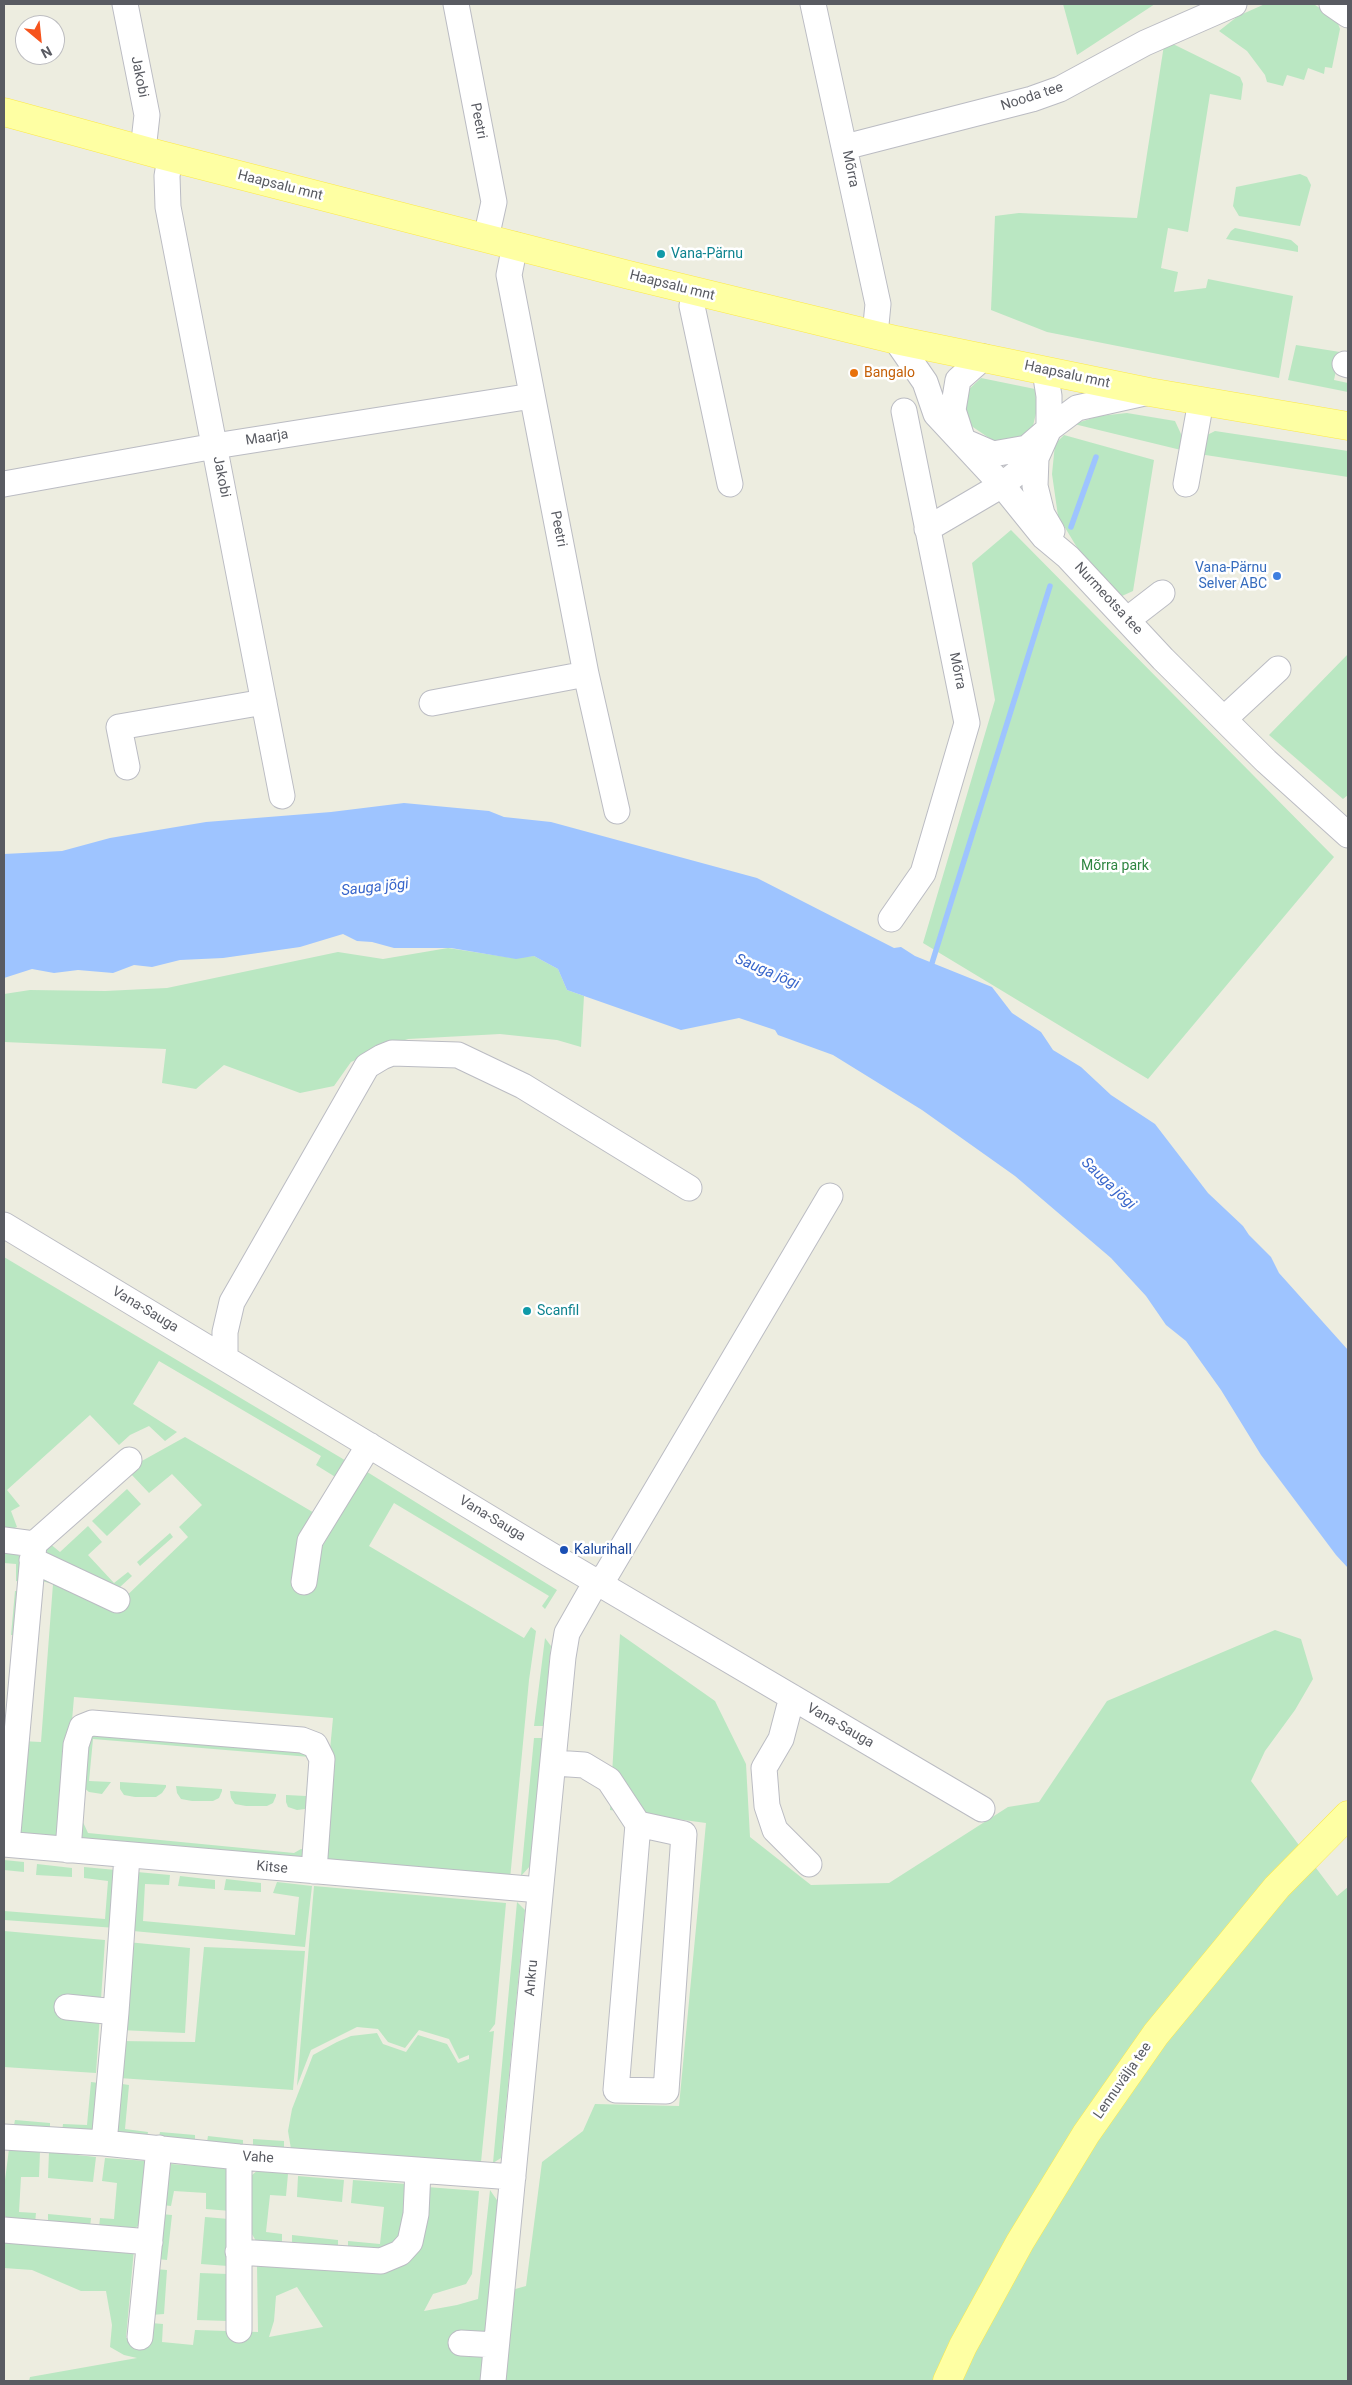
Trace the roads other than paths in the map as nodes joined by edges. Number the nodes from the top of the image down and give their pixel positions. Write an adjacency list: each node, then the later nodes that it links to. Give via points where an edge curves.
1 (125, 4): 9 (street, Jakobi, via 146,115)
2 (456, 4): 11 (street, Peetri, via 494,202)
3 (813, 4): 8 (street, Mõrra)
4 (1234, 4): 8 (street, Nooda tee, via 1145,43 1039,97)
5 (1332, 4): 6 (street)
6 (1348, 15)
7 (4, 112): 9 (main road, Haapsalu mnt)
8 (845, 147): 14 (street, Mõrra)
9 (142, 150): 10 (main road, Haapsalu mnt)
10 (170, 158): 11 (main road, Haapsalu mnt); 24 (street, Jakobi, via 168,207)
11 (486, 238): 12 (main road, Haapsalu mnt)
12 (515, 246): 13 (main road, Haapsalu mnt); 18 (street, Peetri, via 509,275)
13 (694, 291): 14 (main road, Haapsalu mnt); 27 (street, via 692,306)
14 (885, 337): 15 (main road, Haapsalu mnt); 23 (street, Nurmeotsa tee, via 925,382 936,414)
15 (984, 357): 16 (main road, Haapsalu mnt); 23 (street, via 958,380 953,410)
16 (1044, 372): 17 (main road, Haapsalu mnt); 22 (street, via 1049,396)
17 (1149, 392): 19 (main road, Haapsalu mnt); 22 (street, via 1077,408)
18 (532, 396): 24 (street, Maarja); 35 (street, Peetri)
19 (1201, 401): 21 (main road, Haapsalu mnt); 28 (street)
20 (904, 411): 30 (street, Mõrra)
21 (1348, 426)
22 (1049, 429): 23 (street, via 1028,448 993,454); 25 (street)
23 (963, 441): 29 (street, Nurmeotsa tee)
24 (215, 446): 26 (street, Maarja); 36 (street, Jakobi)
25 (1036, 458): 29 (street); 31 (street, via 1035,486 1042,514)
26 (4, 484)
27 (730, 484)
28 (1186, 484)
29 (1002, 485): 30 (street); 31 (street, Nurmeotsa tee, via 1044,536)
30 (927, 529): 43 (street, Mõrra, via 967,723 923,873)
31 (1068, 557): 33 (street, Nurmeotsa tee)
32 (1162, 592): 33 (street)
33 (1127, 620): 38 (street, Nurmeotsa tee)
34 (1278, 669): 38 (street)
35 (586, 674): 37 (street); 41 (street, Peetri)
36 (264, 702): 39 (street, via 119,726); 40 (street, Jakobi)
37 (432, 703)
38 (1224, 719): 42 (street, Nurmeotsa tee)
39 (127, 767)
40 (282, 796)
41 (617, 811)
42 (1348, 835)
43 (891, 919)
44 (689, 1188): 47 (street, via 523,1086 458,1055 392,1053 367,1066 232,1302 225,1332)
45 (830, 1196): 53 (street, Ankru, via 606,1575)
46 (4, 1225): 47 (street, Vana-Sauga)
47 (225, 1358): 48 (street, Vana-Sauga)
48 (370, 1445): 52 (street, via 310,1541); 53 (street, Vana-Sauga)
49 (128, 1460): 51 (street)
50 (4, 1540): 51 (street)
51 (33, 1552): 54 (street); 60 (street)
52 (304, 1582)
53 (596, 1582): 55 (street, Vana-Sauga); 56 (street, Ankru, via 567,1633)
54 (117, 1600)
55 (792, 1697): 57 (street, Vana-Sauga); 63 (street, via 781,1739 764,1768 767,1806 775,1830)
56 (554, 1763): 59 (street, via 584,1765 609,1780); 65 (street, Ankru)
57 (982, 1809)
58 (1348, 1815): 82 (main road, Lennuvälja tee, via 1277,1886 1156,2034 1086,2134 1030,2225)
59 (638, 1824): 59 (street, via 616,2090 666,2091 684,1834)
60 (5, 1844): 61 (street, Kitse)
61 (68, 1850): 62 (street, Kitse); 64 (street, via 76,1745 82,1727 92,1723 302,1740 314,1745 322,1759)
62 (127, 1856): 64 (street, Kitse); 67 (street)
63 (809, 1864)
64 (314, 1871): 65 (street, Kitse)
65 (540, 1890): 73 (street, Ankru)
66 (67, 2007): 67 (street)
67 (116, 2012): 69 (street)
68 (4, 2138): 69 (street, Vahe)
69 (104, 2143): 70 (street, Vahe)
70 (159, 2148): 71 (street, Vahe); 75 (street)
71 (239, 2157): 72 (street, Vahe); 76 (street)
72 (418, 2170): 73 (street, Vahe); 76 (street, via 416,2214 410,2242 400,2253 381,2262)
73 (513, 2177): 80 (street, Ankru)
74 (4, 2230): 75 (street)
75 (150, 2242): 78 (street)
76 (238, 2252): 77 (street)
77 (239, 2330)
78 (140, 2337)
79 (461, 2343): 80 (street)
80 (496, 2345): 81 (street, Ankru)
81 (493, 2381)
82 (947, 2381)

